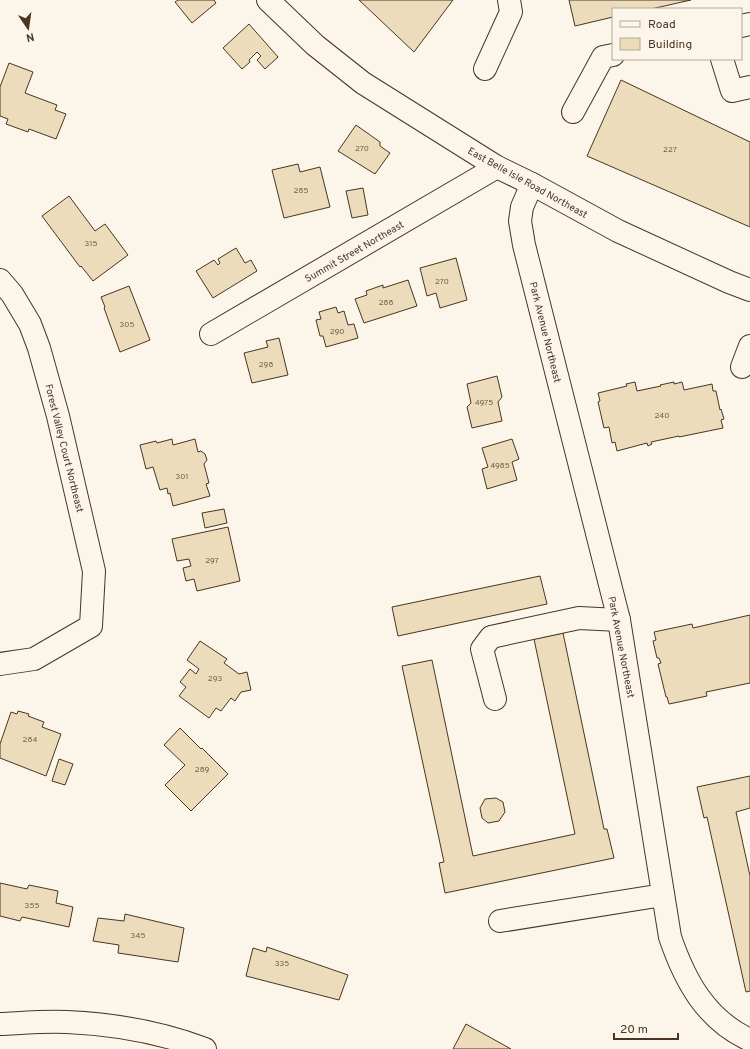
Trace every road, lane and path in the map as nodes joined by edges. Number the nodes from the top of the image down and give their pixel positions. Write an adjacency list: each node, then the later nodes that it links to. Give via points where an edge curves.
1 (268, 0): 8 (street, East Belle Isle Road Northeast, via 315,45 363,83)
2 (509, 0): 5 (street, via 511,12)
3 (612, 55): 7 (street, via 604,57)
4 (722, 60): 6 (street, via 732,91)
5 (486, 69)
6 (750, 87)
7 (573, 112)
8 (497, 167): 9 (street, East Belle Isle Road Northeast); 12 (street, Summit Street Northeast)
9 (532, 184): 11 (street, East Belle Isle Road Northeast, via 618,231); 15 (street, Park Avenue Northeast, via 522,207 520,221 524,245)
10 (0, 280): 16 (street, Forest Valley Court Northeast, via 12,294 30,324 39,348 58,416 94,571 91,626 34,659)
11 (750, 290)
12 (211, 334)
13 (750, 346): 14 (street)
14 (742, 367)
15 (619, 620): 17 (street, via 579,618 491,637 482,649); 18 (street, Park Avenue Northeast)
16 (0, 664)
17 (494, 698)
18 (663, 895): 19 (street); 21 (street, Park Avenue Northeast, via 670,937 690,984 706,1008 720,1021)
19 (500, 921)
20 (0, 1024): 22 (street, via 67,1022 130,1028)
21 (750, 1040)
22 (205, 1049)

